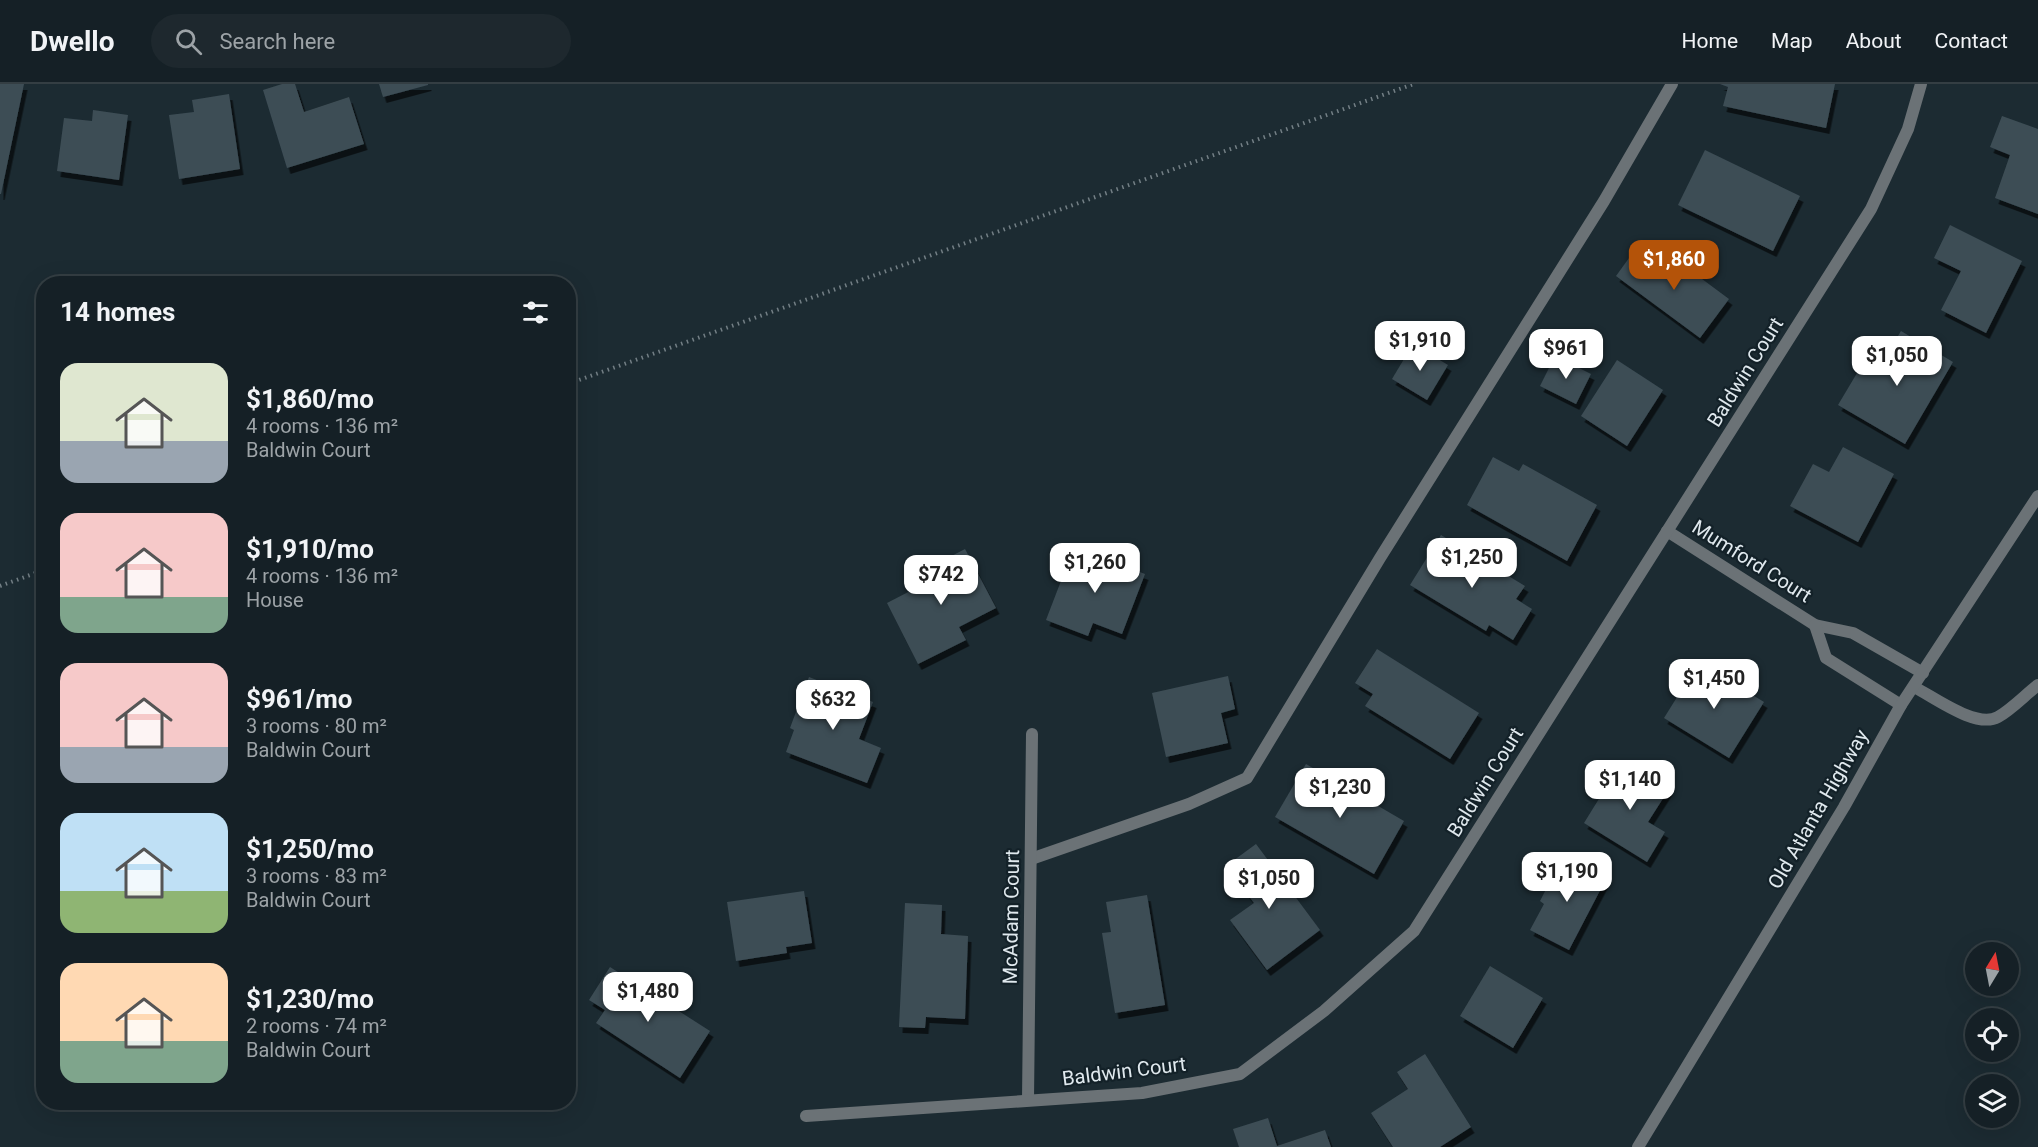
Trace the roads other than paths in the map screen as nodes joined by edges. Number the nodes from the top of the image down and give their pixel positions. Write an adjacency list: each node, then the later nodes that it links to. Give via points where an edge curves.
1 (1672, 84): 11 (street, via 1604,201 1247,778 1189,804)
2 (1920, 84): 4 (street, Baldwin Court, via 1908,129 1871,208)
3 (2038, 496): 6 (street, Old Atlanta Highway)
4 (1667, 531): 5 (street, Mumford Court); 12 (street, Baldwin Court, via 1414,931 1341,996 1240,1074 1142,1093)
5 (1815, 625): 6 (street, Mumford Court, via 1853,633); 9 (street, Mumford Court, via 1826,658)
6 (1923, 673): 8 (street, Old Atlanta Highway)
7 (2038, 685): 8 (street, via 1997,717 1986,720 1973,719)
8 (1914, 687): 9 (street, Old Atlanta Highway)
9 (1901, 705): 14 (street, Old Atlanta Highway, via 1844,807)
10 (1032, 734): 11 (street, McAdam Court)
11 (1031, 859): 12 (street, McAdam Court)
12 (1028, 1100): 13 (street, Baldwin Court)
13 (806, 1116)
14 (1638, 1147)

